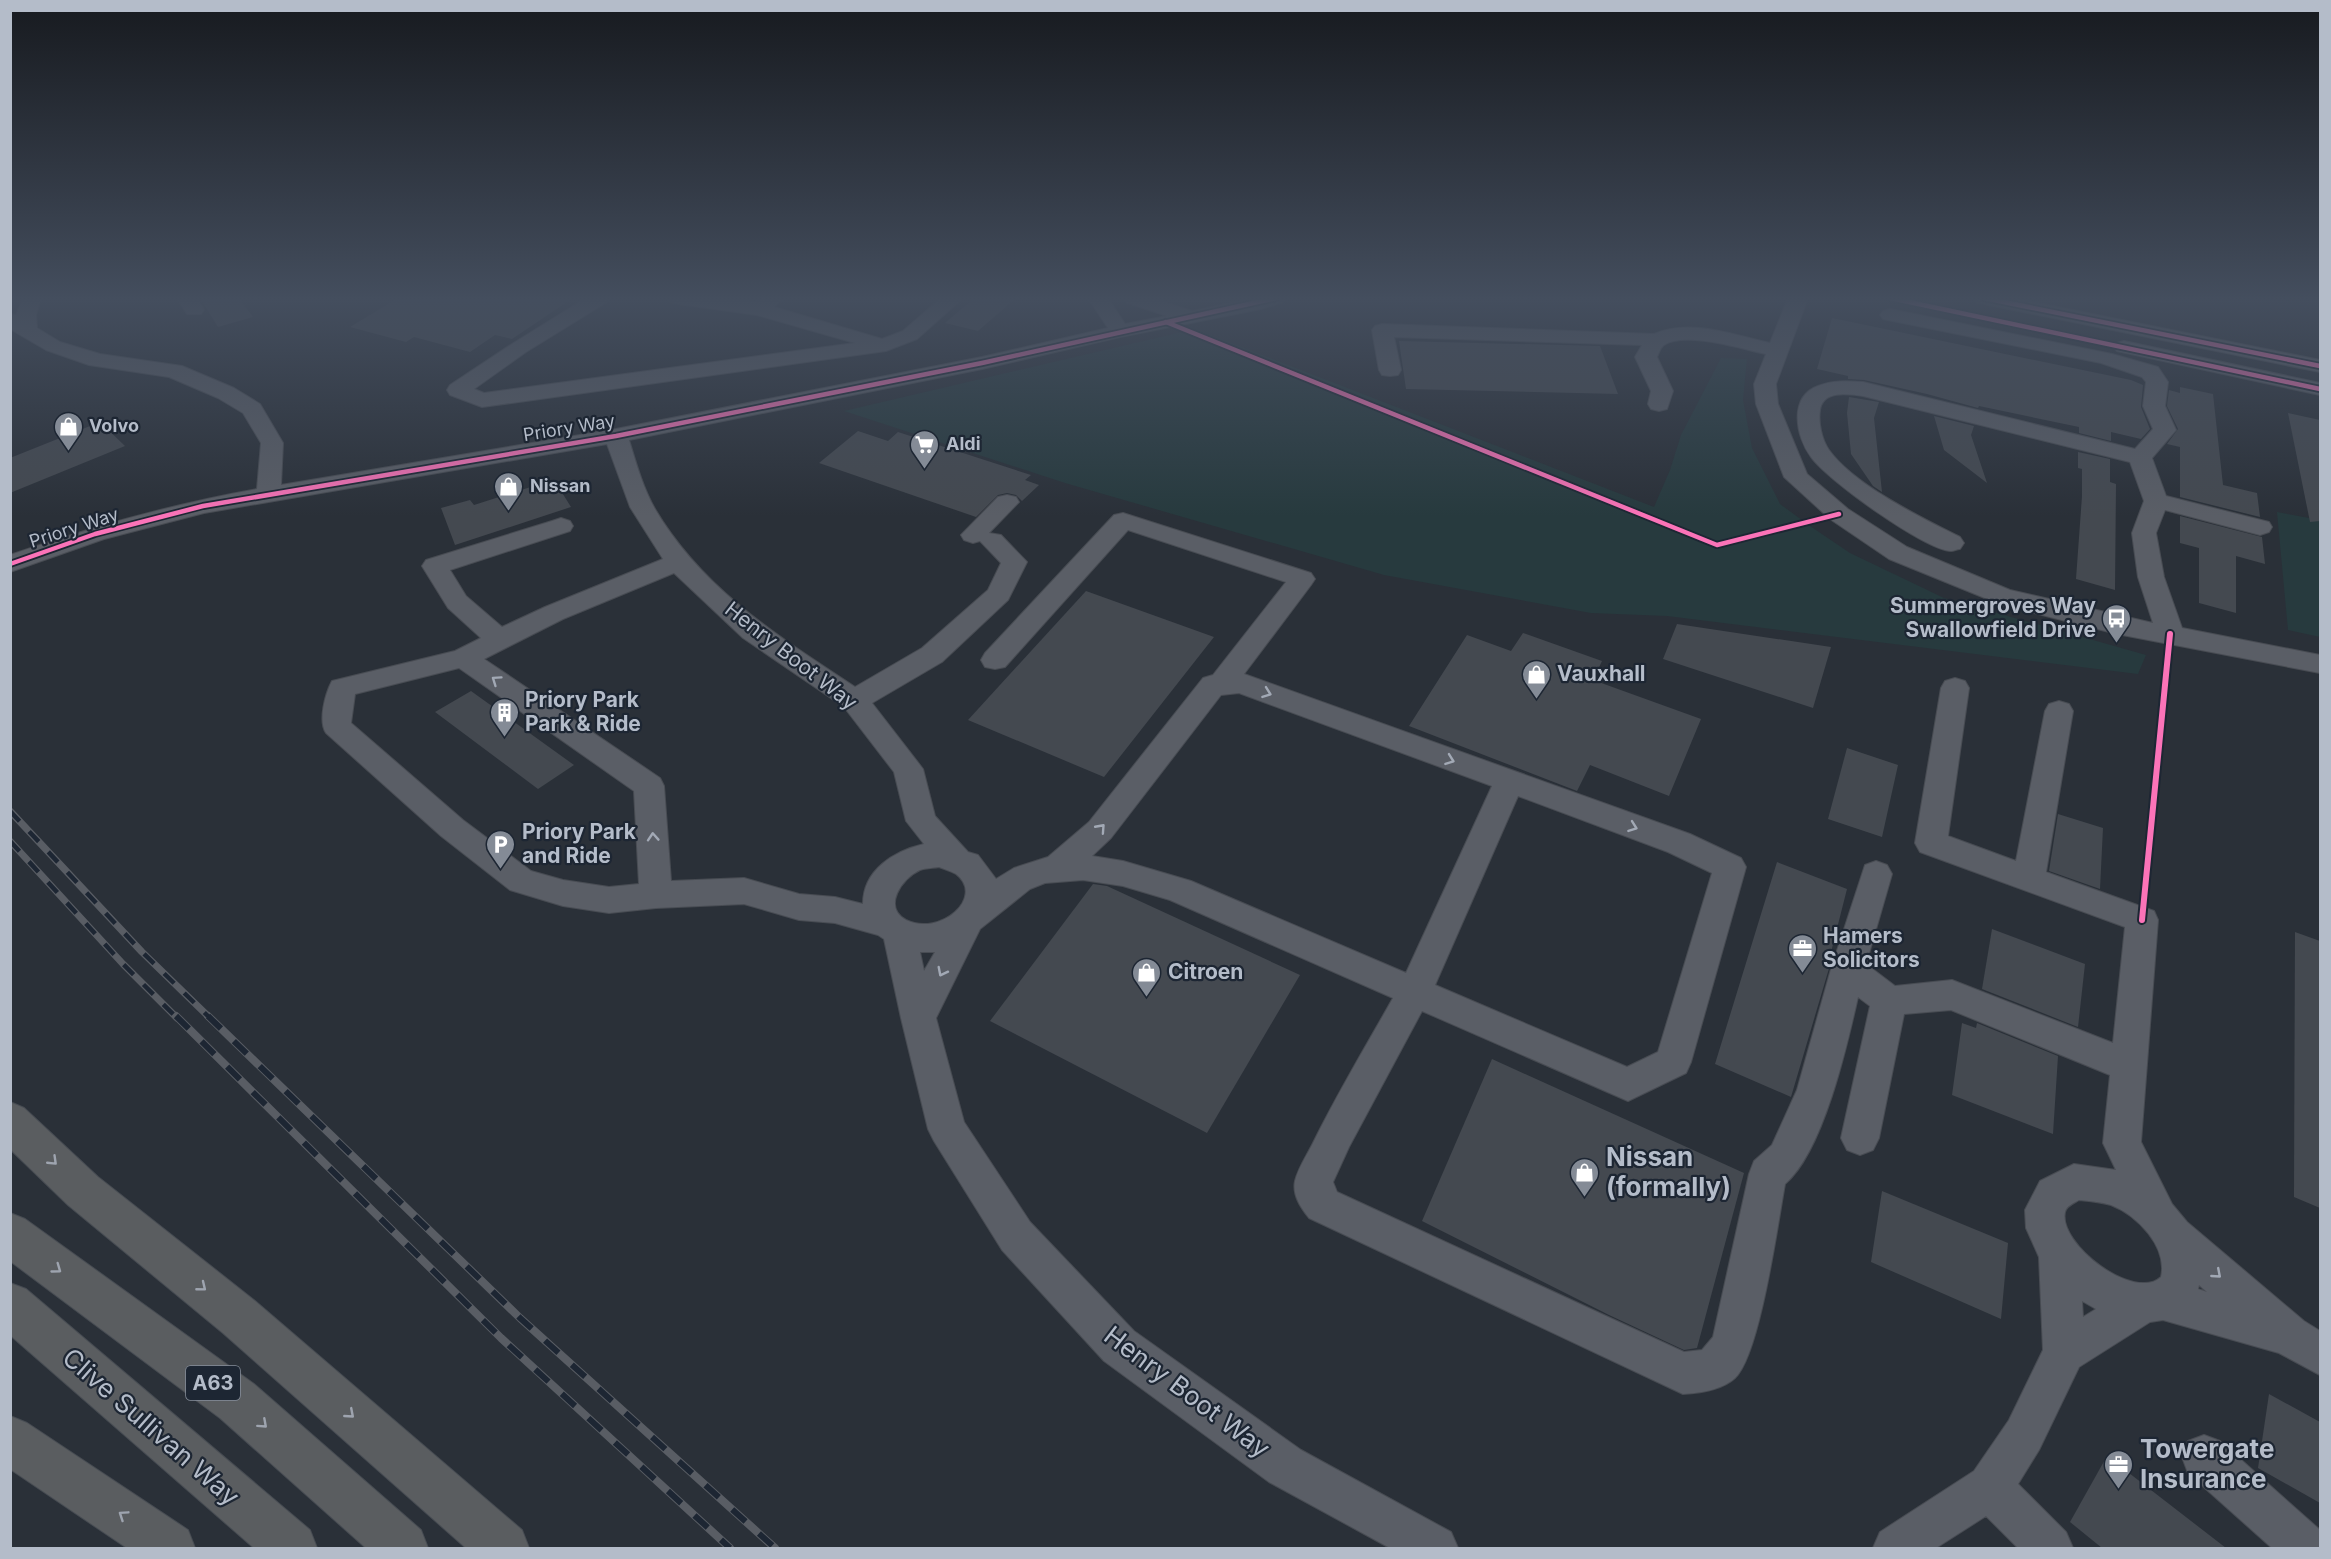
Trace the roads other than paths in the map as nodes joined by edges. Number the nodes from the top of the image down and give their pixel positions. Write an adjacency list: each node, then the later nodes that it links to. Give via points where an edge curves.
1 (172, 371): 15 (street, via 226,393 252,409 272,443)
2 (486, 371): 3 (street, via 458,390 482,400)
3 (704, 371)
4 (943, 371): 12 (street, Priory Way)
5 (1653, 371): 10 (street, via 1662,390)
6 (1770, 371): 23 (street, via 1765,384 1767,404 1796,477 1839,514 1898,552 2002,597)
7 (2146, 371): 14 (street, via 2157,382 2154,406 2164,430)
8 (2249, 371): 9 (street)
9 (2320, 389)
10 (1659, 404)
11 (2034, 429): 13 (street); 14 (street); 20 (street, via 1863,388 1841,387 1819,393 1810,407 1809,426 1818,452 1850,482 1908,513)
12 (616, 436): 15 (street, Priory Way); 21 (street, Henry Boot Way, via 642,507)
13 (2018, 451)
14 (2140, 457): 16 (street)
15 (269, 494): 22 (street, Priory Way, via 203,506 94,534)
16 (2156, 501): 19 (street); 23 (street, via 2144,533 2151,578)
17 (1007, 502): 30 (street, via 982,537 1014,562 999,594 932,655)
18 (561, 526): 24 (street, via 435,566 457,602)
19 (2260, 527)
20 (1951, 543)
21 (678, 562): 24 (street, via 554,613); 30 (street, Henry Boot Way, via 753,632)
22 (10, 564)
23 (2170, 634): 27 (street)
24 (500, 640): 25 (street)
25 (464, 658): 40 (street, one-way to 25, via 649,786); 40 (street, via 342,688 336,726 452,828 521,881 609,900)
26 (995, 660): 28 (street, via 1123,520 1302,579)
27 (2320, 664)
28 (1221, 685): 32 (street, one-way to 32, via 1241,683); 35 (street, one-way to 28, via 1100,831 1213,685)
29 (1955, 688): 39 (street, via 1931,843)
30 (854, 700): 33 (street, Henry Boot Way, via 908,769)
31 (2059, 711): 39 (street)
32 (1509, 781): 45 (street); 45 (street, one-way to 45, via 1679,843 1730,867 1673,1062 1628,1085)
33 (921, 821): 34 (street); 38 (street)
34 (962, 861): 37 (street); 38 (street, via 939,855 923,856 906,862); 42 (street, via 978,874 983,886 982,900)
35 (1058, 867): 37 (street); 45 (street, via 1122,872 1180,890)
36 (1876, 874): 44 (street)
37 (1024, 877): 42 (street)
38 (888, 878): 41 (street); 43 (street, via 878,898 879,912)
39 (2029, 879): 48 (street, via 2142,920)
40 (656, 895): 41 (street, via 744,891 799,907)
41 (835, 910): 43 (street)
42 (971, 919): 43 (street, via 951,933 933,938 915,938); 47 (street, one-way to 47)
43 (893, 928): 47 (street, Henry Boot Way)
44 (1848, 969): 45 (street, via 1803,1119 1784,1160 1768,1174 1729,1353 1718,1365 1700,1373 1683,1373 1323,1204 1315,1196 1314,1182 1336,1135); 46 (street)
45 (1415, 992)
46 (1889, 1001): 48 (street, via 1952,995); 50 (street)
47 (918, 1018): 67 (street, Henry Boot Way, via 947,1129 1016,1236 1119,1346 1285,1466)
48 (2129, 1066): 51 (street)
49 (10, 1121): 66 (highway, one-way to 66, via 83,1191 239,1317)
50 (1860, 1138)
51 (2122, 1143): 52 (street); 53 (street)
52 (2074, 1182): 53 (street, via 2116,1188 2138,1200); 55 (street, via 2058,1188 2048,1199 2044,1215)
53 (2165, 1226): 56 (street, via 2182,1256 2183,1275 2177,1290); 58 (street, one-way to 58)
54 (10, 1234): 65 (highway, A63, one-way to 65, via 237,1401)
55 (2060, 1255): 56 (street, via 2098,1289 2121,1299); 59 (street)
56 (2154, 1302): 58 (street); 59 (street)
57 (10, 1305): 64 (highway, Clive Sullivan Way)
58 (2305, 1345)
59 (2064, 1352): 62 (street, via 2024,1435)
60 (10, 1440): 63 (highway, one-way to 60)
61 (2204, 1457): 70 (street)
62 (1990, 1487): 68 (street); 69 (street)
63 (170, 1548)
64 (292, 1548)
65 (403, 1548)
66 (504, 1548)
67 (1435, 1548)
68 (1896, 1548)
69 (2050, 1548)
70 (2306, 1548)

